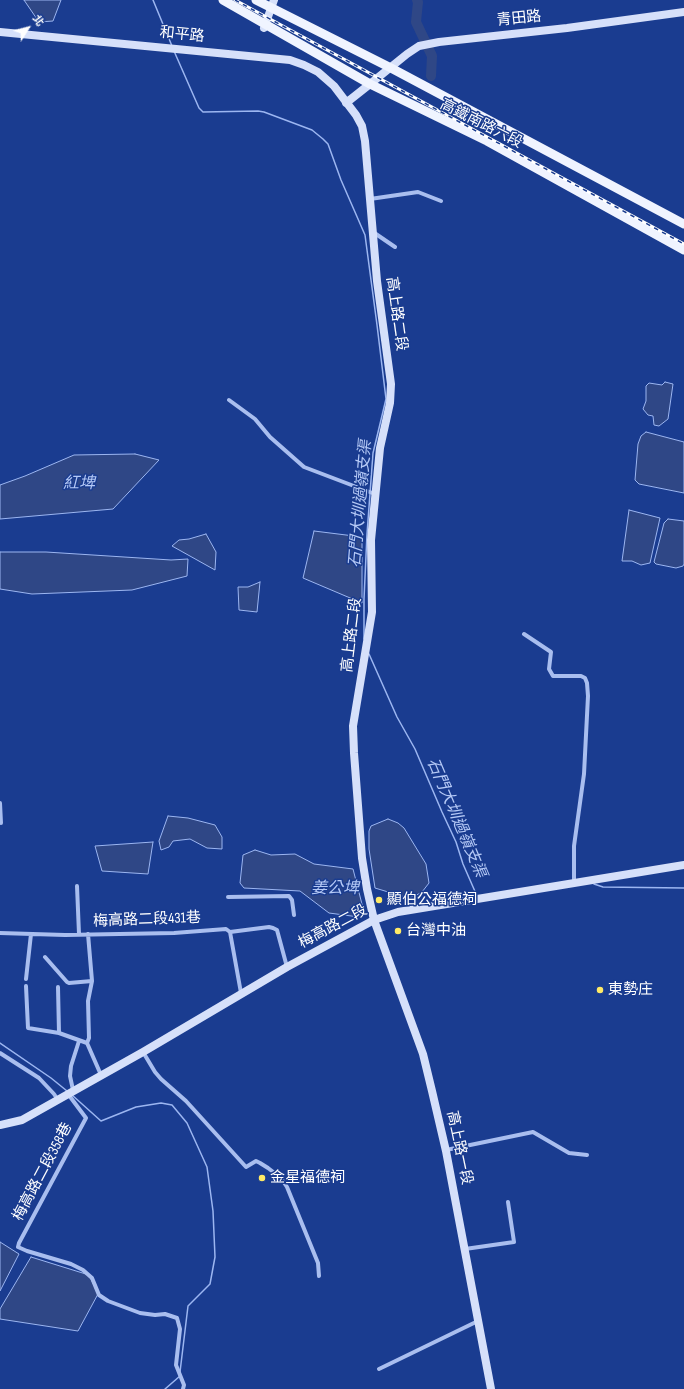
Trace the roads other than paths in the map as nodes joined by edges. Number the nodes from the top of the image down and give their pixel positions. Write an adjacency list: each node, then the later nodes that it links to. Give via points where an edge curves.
1 (224, 0): 5 (main road, 高鐵南路六段)
2 (256, 0): 3 (main road, 高鐵南路六段)
3 (273, 4): 5 (street); 7 (main road, 高鐵南路六段)
4 (684, 12): 7 (street, 青田路, via 428,44 419,46)
5 (265, 25): 8 (main road, 高鐵南路六段)
6 (0, 32): 9 (street, 和平路, via 290,60 318,72 334,86)
7 (391, 68): 8 (street, 青田路); 12 (main road, 高鐵南路六段)
8 (370, 84): 9 (street); 15 (main road, 高鐵南路六段, via 487,141)
9 (346, 102): 10 (street, 高上路二段, via 362,126)
10 (370, 199): 11 (street, via 418,192); 13 (street, 高上路二段)
11 (441, 201)
12 (684, 224)
13 (373, 232): 14 (street); 17 (street, 高上路二段, via 391,384)
14 (395, 247)
15 (684, 250)
16 (229, 400): 17 (street, via 245,410 270,437 304,467)
17 (374, 494): 26 (street, 高上路二段, via 371,540 372,612 353,726 362,858)
18 (524, 634): 22 (street, via 551,652 550,669 553,676 581,676 587,683 584,774 574,846)
19 (0, 803): 20 (street)
20 (1, 823)
21 (684, 865): 22 (street, 梅高路二段, via 587,881)
22 (574, 880): 26 (street, 梅高路二段, via 398,912)
23 (77, 886): 30 (street)
24 (228, 897): 25 (street, via 288,896 292,900)
25 (294, 916)
26 (374, 920): 33 (street, 梅高路二段); 48 (street, 高上路一段, via 423,1054)
27 (0, 932): 29 (street, 梅高路二段431巷)
28 (230, 932): 31 (street, 梅高路二段431巷, via 226,929 174,933); 33 (street, 梅高路二段431巷, via 273,928 276,930); 38 (street)
29 (31, 934): 30 (street, 梅高路二段431巷); 34 (street)
30 (78, 934): 31 (street, 梅高路二段431巷)
31 (88, 934): 35 (street)
32 (45, 957): 35 (street, via 67,982)
33 (287, 967): 38 (street, 梅高路二段)
34 (26, 979)
35 (92, 981): 41 (street, via 88,1001)
36 (26, 986): 39 (street, via 28,1028)
37 (58, 987): 39 (street)
38 (241, 994): 42 (street, 梅高路二段)
39 (59, 1033): 40 (street)
40 (79, 1041): 41 (street); 45 (street, via 71,1066)
41 (87, 1043): 44 (street)
42 (143, 1052): 44 (street, 梅高路二段); 52 (street, via 161,1079 186,1102 246,1167 256,1162 260,1163 281,1178 288,1187 318,1263)
43 (0, 1053): 46 (street, via 39,1078)
44 (101, 1074): 45 (street, 梅高路二段)
45 (70, 1092): 46 (street, 梅高路二段); 55 (street, 梅高路二段358巷, via 86,1118 18,1247 83,1270 92,1278 99,1294 108,1300 140,1313 165,1314 177,1318 180,1329 176,1365 184,1385)
46 (58, 1100): 47 (street, 梅高路二段, via 22,1120)
47 (0, 1125)
48 (446, 1151): 49 (street, via 533,1132 569,1153); 51 (street, 高上路一段)
49 (587, 1155)
50 (508, 1202): 51 (street, via 514,1242)
51 (465, 1249): 53 (street, 高上路一段)
52 (319, 1276)
53 (478, 1321): 54 (street); 56 (street, 高上路一段)
54 (380, 1369)
55 (183, 1389)
56 (491, 1389)

